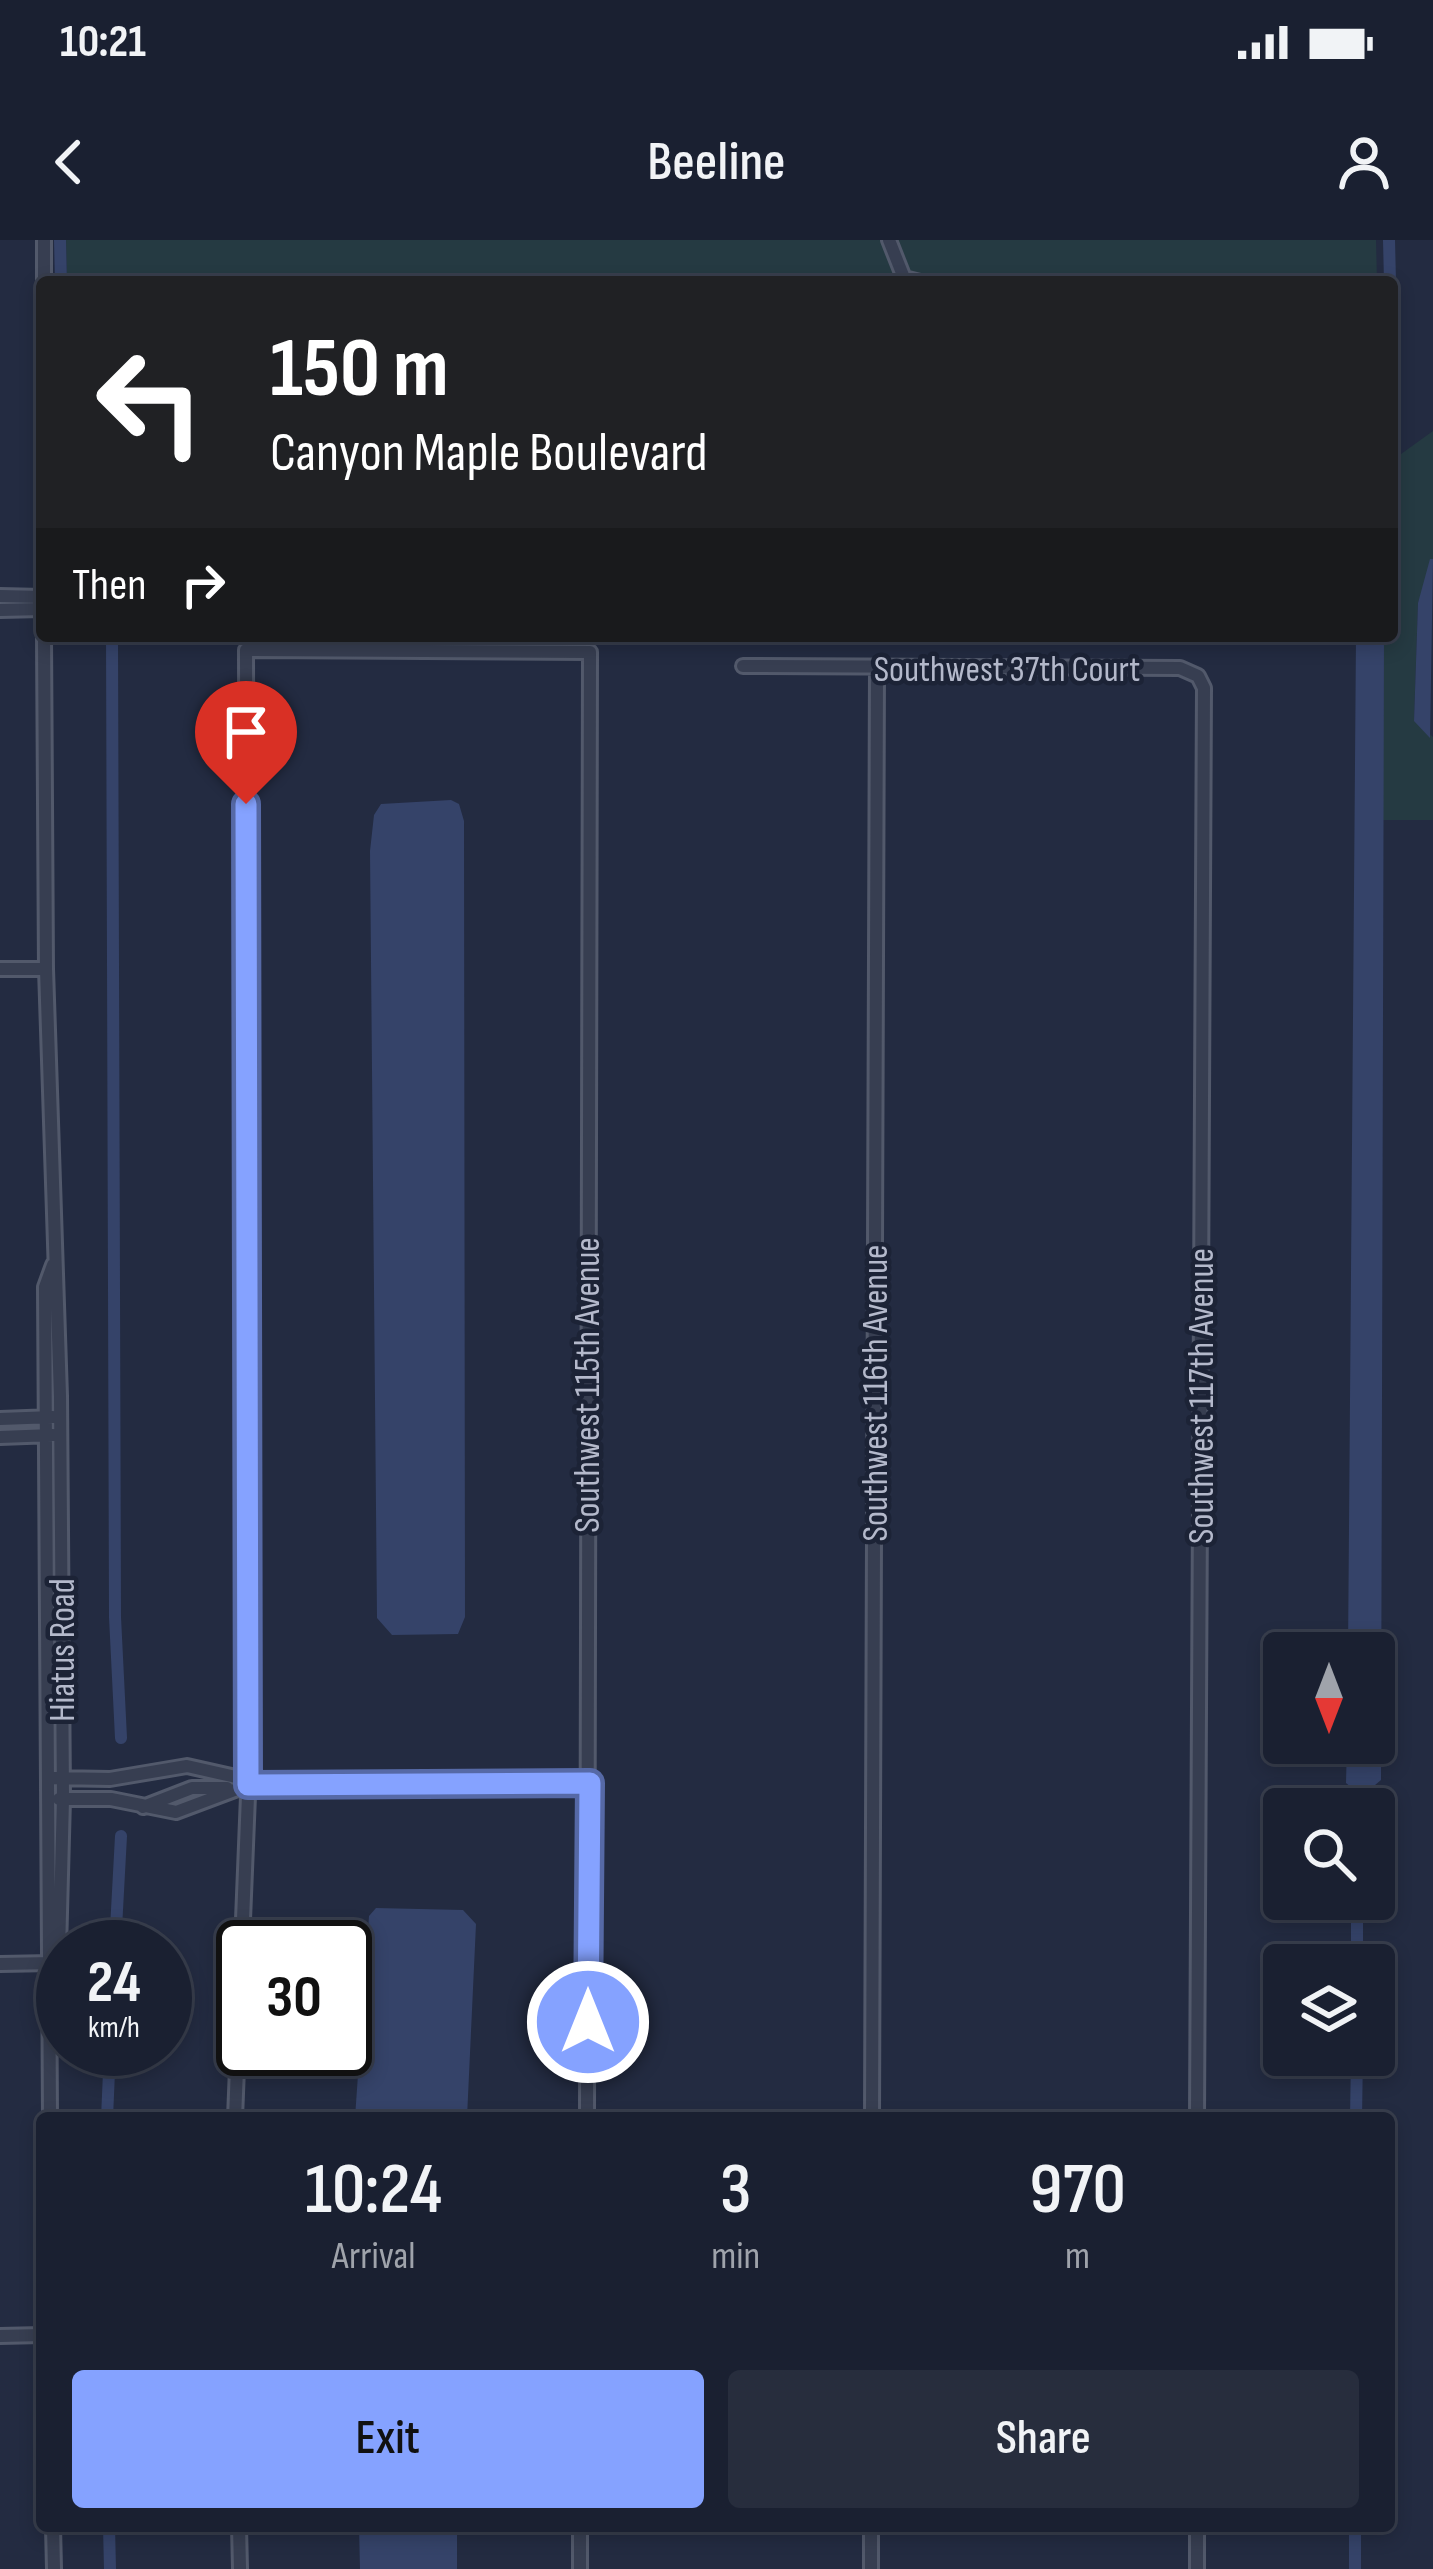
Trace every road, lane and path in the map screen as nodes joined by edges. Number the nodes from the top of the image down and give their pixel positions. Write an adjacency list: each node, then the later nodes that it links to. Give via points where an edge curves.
1 (44, 240): 3 (street)
2 (889, 240): 4 (street)
3 (44, 276)
4 (900, 276)
5 (0, 596): 6 (street)
6 (36, 597)
7 (36, 609): 8 (street)
8 (0, 610)
9 (44, 642): 13 (street, Hiatus Road)
10 (743, 666): 11 (street, Southwest 37th Court)
11 (877, 668): 12 (street, Southwest 37th Court, via 1180,668); 36 (street, Southwest 116th Avenue)
12 (1198, 676): 37 (street, Southwest 117th Avenue)
13 (46, 969): 14 (street); 15 (street, Hiatus Road, via 58,1286)
14 (0, 970)
15 (53, 1417): 16 (street); 17 (street, Hiatus Road)
16 (0, 1419)
17 (53, 1435): 18 (street); 20 (street, Hiatus Road)
18 (0, 1437)
19 (187, 1766): 20 (street, via 110,1779); 22 (street); 23 (street)
20 (54, 1778): 25 (street, Hiatus Road); 26 (street, Hiatus Road)
21 (590, 1783): 22 (street); 22 (street, Southwest 115th Avenue, via 590,652 245,650); 35 (street, Southwest 115th Avenue)
22 (248, 1785): 24 (street); 34 (street)
23 (193, 1788): 24 (street); 27 (street)
24 (233, 1790): 27 (street, via 176,1812)
25 (63, 1799): 26 (street); 27 (street); 29 (street, Hiatus Road)
26 (46, 1800): 28 (street, Hiatus Road)
27 (142, 1807)
28 (51, 1920)
29 (56, 1920)
30 (36, 1963): 31 (street)
31 (0, 1964)
32 (50, 2076): 33 (street, Hiatus Road)
33 (50, 2112)
34 (235, 2112)
35 (587, 2112)
36 (872, 2112)
37 (1198, 2112)
38 (36, 2335): 39 (street)
39 (0, 2336)
40 (52, 2532): 45 (street)
41 (238, 2532): 46 (street)
42 (580, 2532): 47 (street)
43 (871, 2532): 48 (street)
44 (1197, 2532): 49 (street)
45 (54, 2569)
46 (240, 2569)
47 (580, 2569)
48 (871, 2569)
49 (1197, 2569)

